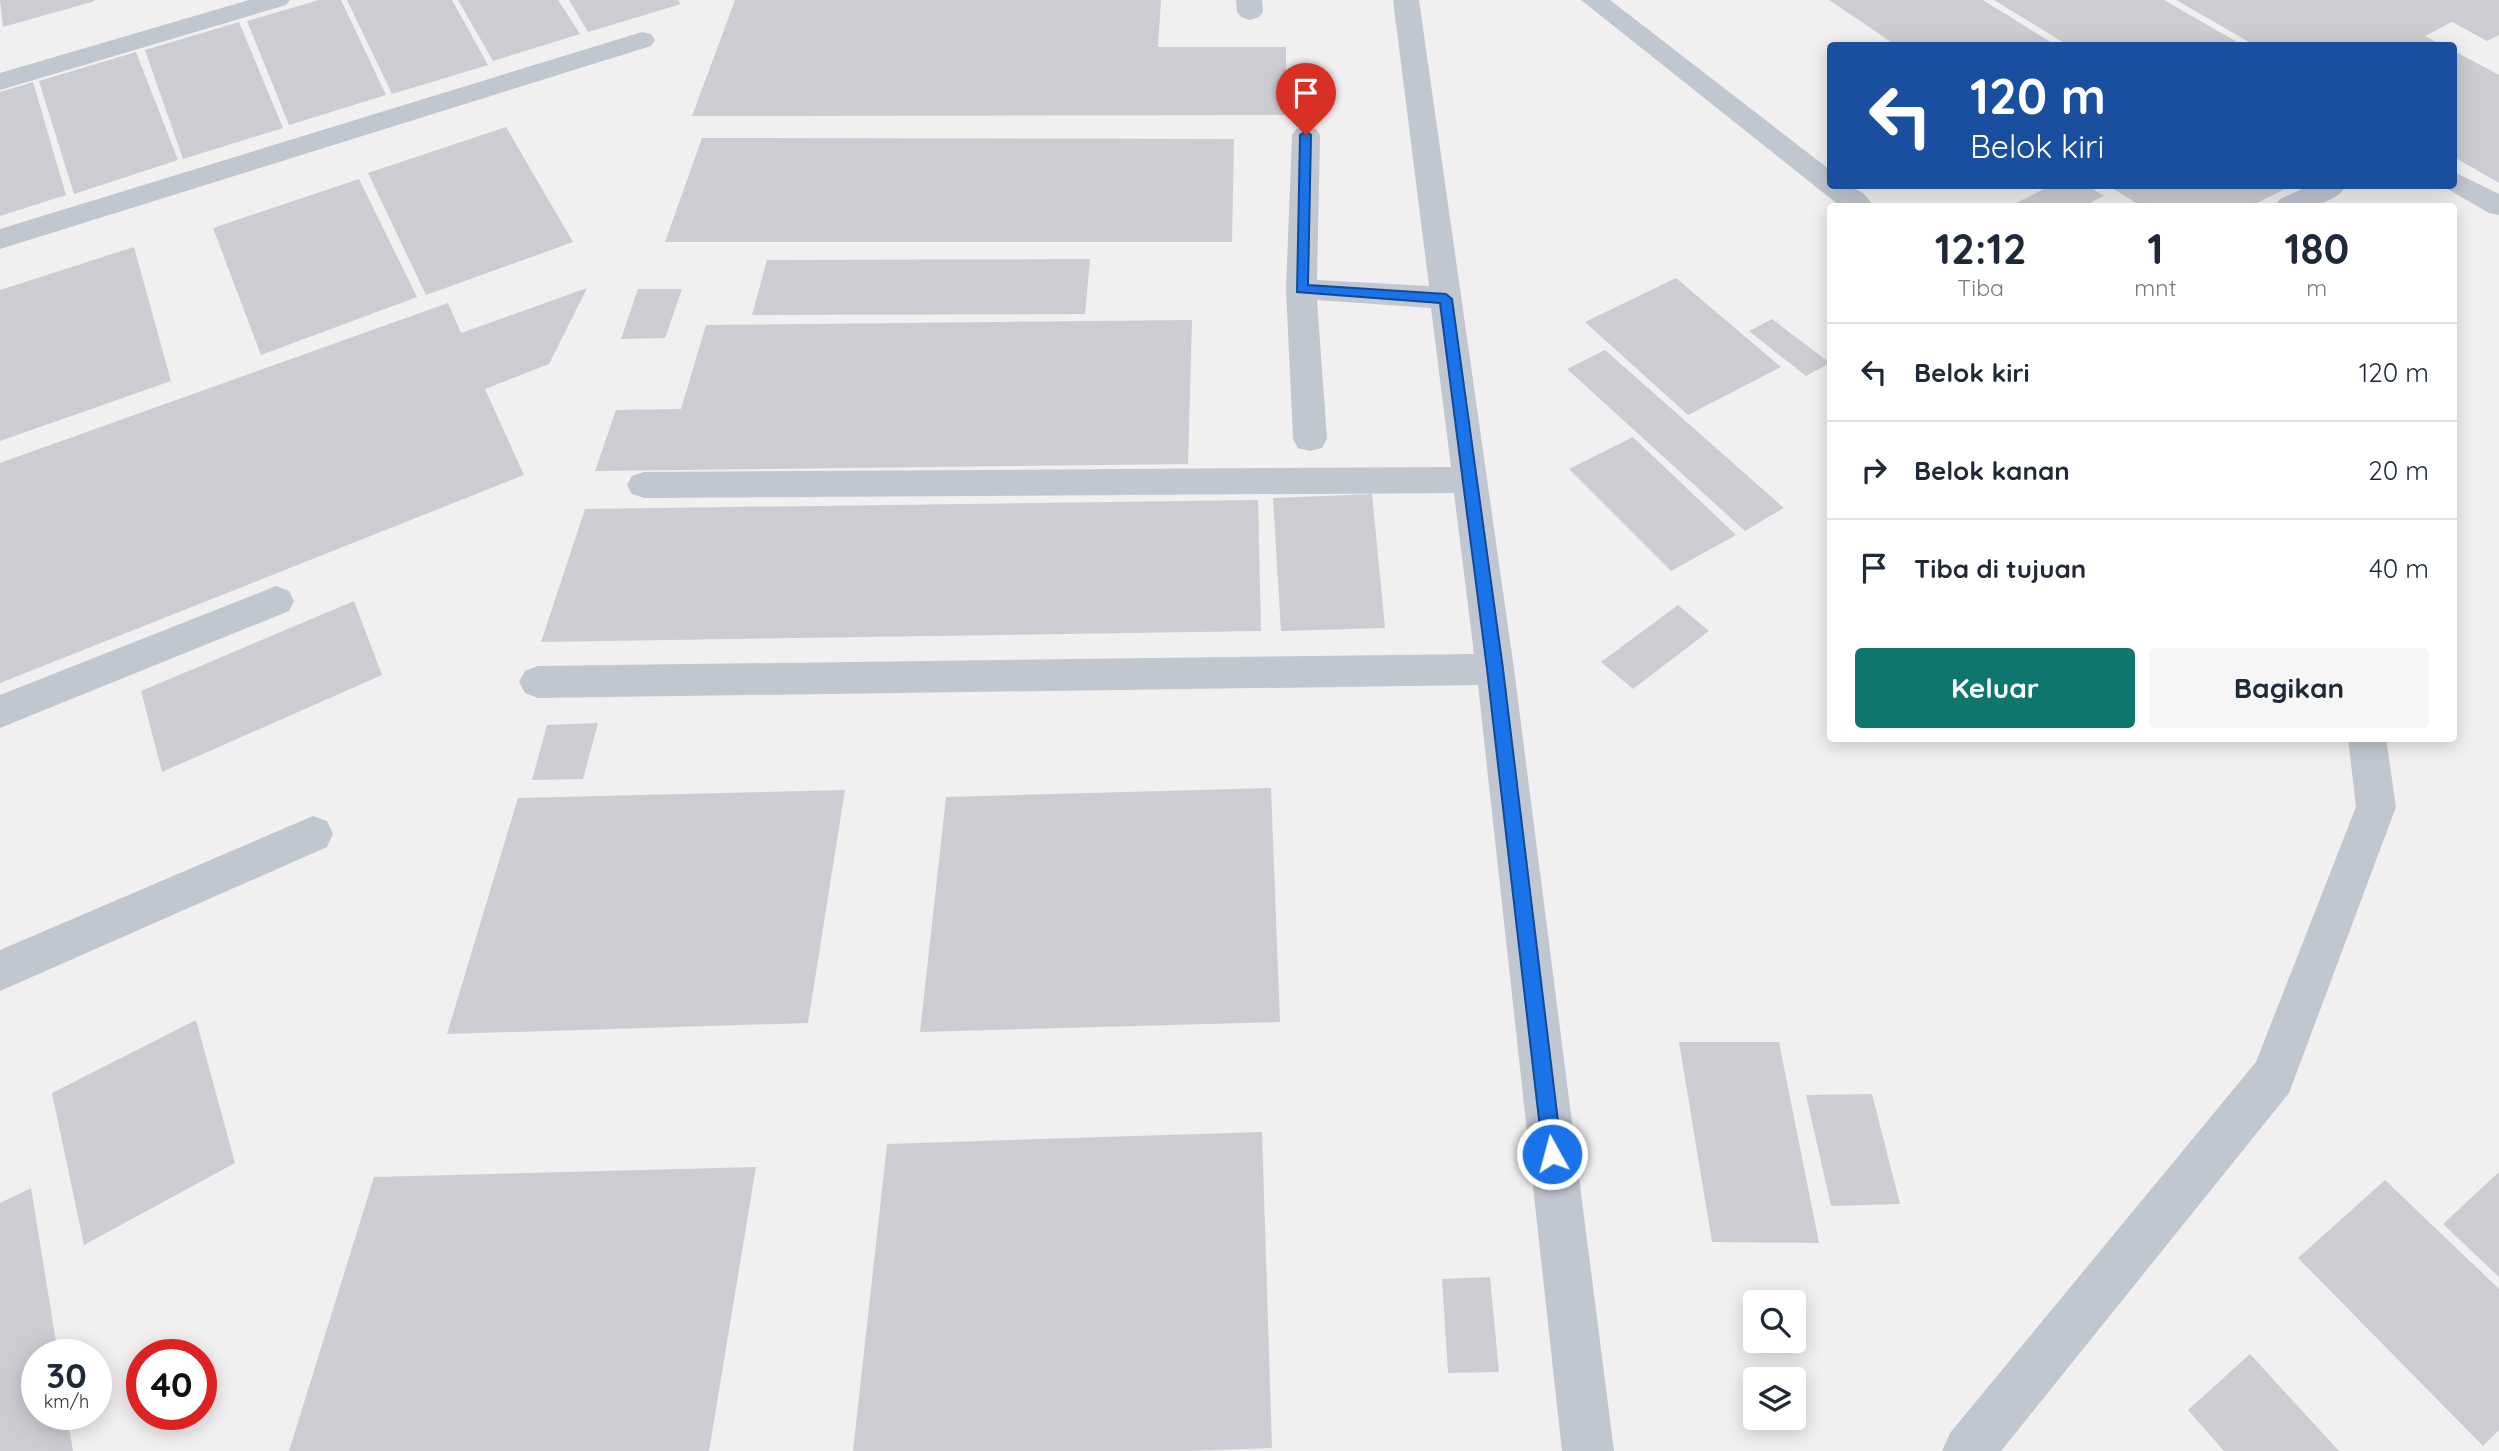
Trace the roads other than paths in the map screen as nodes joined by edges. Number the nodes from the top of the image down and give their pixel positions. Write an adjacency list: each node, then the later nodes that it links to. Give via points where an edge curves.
1 (277, 0): 5 (street)
2 (1406, 0): 16 (street)
3 (1594, 0): 7 (street)
4 (642, 40): 14 (street)
5 (0, 82)
6 (1306, 135): 15 (street)
7 (1827, 182)
8 (2457, 183): 13 (street)
9 (1836, 189): 11 (street)
10 (2326, 189): 12 (street)
11 (1855, 203)
12 (2296, 203)
13 (2499, 205)
14 (0, 239)
15 (1301, 289): 16 (street); 17 (street)
16 (1446, 299): 18 (street)
17 (1310, 439)
18 (1470, 480): 19 (street); 21 (street)
19 (644, 485)
20 (276, 601): 23 (street)
21 (1495, 669): 22 (street); 27 (street)
22 (538, 682)
23 (0, 712)
24 (2368, 742): 28 (street, via 2376,807 2273,1077)
25 (313, 834): 26 (street)
26 (0, 971)
27 (1588, 1451)
28 (1968, 1451)

